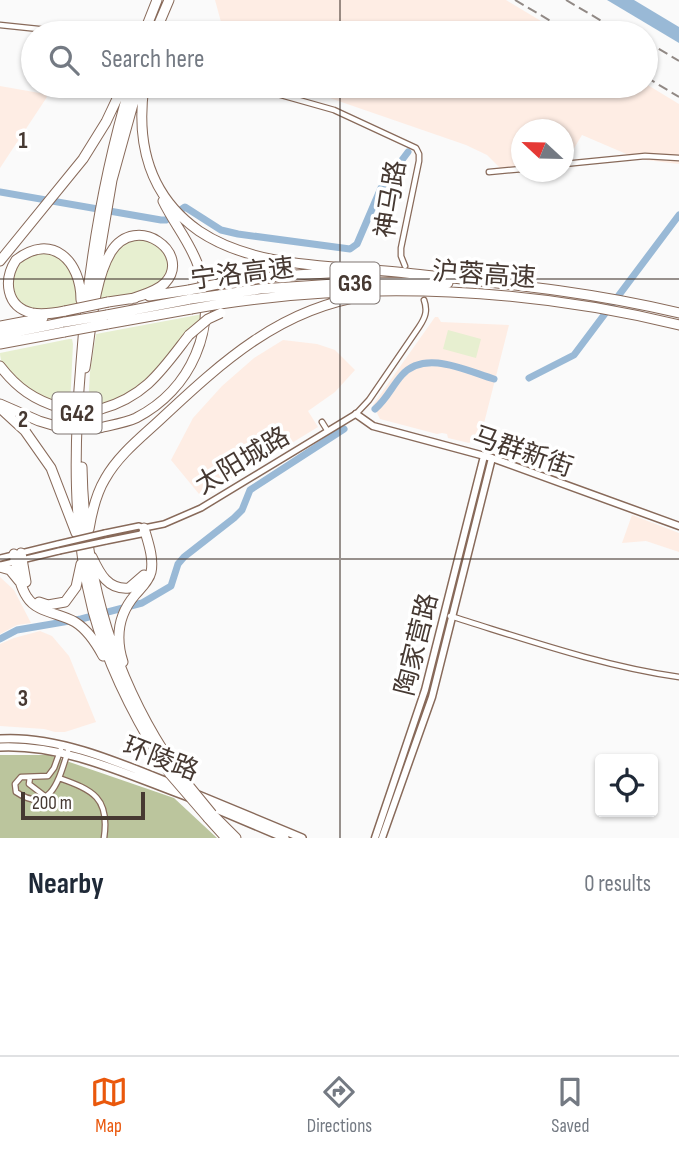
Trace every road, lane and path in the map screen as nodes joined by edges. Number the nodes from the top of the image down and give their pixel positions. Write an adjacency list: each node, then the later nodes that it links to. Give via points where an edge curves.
1 (168, 2): 4 (highway)
2 (155, 4): 3 (highway)
3 (149, 21)
4 (161, 21)
5 (0, 25): 6 (street)
6 (21, 27)
7 (117, 98): 18 (highway, via 95,142)
8 (127, 98): 16 (highway, G42)
9 (135, 98): 16 (highway, G42)
10 (143, 98): 17 (highway, via 142,137 154,182)
11 (292, 98): 21 (street, 神马路, via 334,110 416,148 419,162 401,248)
12 (679, 158): 13 (street, via 645,156)
13 (574, 163)
14 (511, 170): 15 (street)
15 (489, 172)
16 (102, 211): 34 (highway, G42); 35 (highway, G42, via 86,302)
17 (176, 217): 21 (highway, via 215,240 266,257); 36 (highway, bridge, via 203,280 207,315 198,352 176,387 133,419 99,428 59,427)
18 (25, 228): 19 (highway); 20 (highway)
19 (0, 252)
20 (0, 261)
21 (404, 269): 22 (highway); 25 (highway, bridge, via 218,284)
22 (492, 283): 27 (highway, 宁洛高速 / G36, via 364,282 260,289); 28 (highway, 沪蓉高速, via 607,296)
23 (404, 290): 27 (highway, 沪蓉高速 / G42); 31 (highway, 沪蓉高速 / G42, via 601,307); 44 (highway, via 303,313 268,330 227,360 113,467 97,494)
24 (131, 299): 25 (highway); 29 (highway, bridge); 34 (highway, via 159,288 170,275 170,255 149,236 122,241 110,256 101,277)
25 (190, 299): 27 (highway, 宁洛高速 / G36, bridge); 30 (highway, 宁洛高速 / G36)
26 (424, 300): 37 (street, via 425,316 419,327)
27 (220, 304): 33 (highway, G42, bridge, via 149,385 126,401 100,409 61,408 27,394)
28 (679, 313)
29 (65, 316): 30 (highway, 宁洛高速 / G36, bridge); 32 (highway); 35 (highway, via 28,312 14,302 8,282 16,260 34,250 48,250 64,256 77,271 81,299)
30 (107, 319): 32 (highway, 宁洛高速 / G36, bridge, via 64,332)
31 (679, 325)
32 (1, 337)
33 (0, 366)
34 (85, 370): 44 (highway, G42)
35 (78, 403): 44 (highway, G42, via 76,485)
36 (0, 406): 44 (highway, via 51,468)
37 (356, 414): 39 (street, 太阳城路); 40 (main road, 马群新街, via 373,426)
38 (322, 422): 39 (street)
39 (327, 430): 43 (street, 太阳城路, via 201,508)
40 (484, 456): 41 (main road, 马群新街); 51 (main road, 陶家营路)
41 (492, 458): 42 (main road, 马群新街); 51 (main road, 陶家营路)
42 (679, 526)
43 (141, 529): 44 (highway, via 148,563 139,581 129,588 105,580); 45 (street, 太阳城路, bridge, via 106,541); 45 (street, 太阳城路, bridge, via 105,533); 54 (highway, via 151,571 125,608 118,630 120,652)
44 (84, 546): 46 (highway, via 76,587 58,605 40,603 33,597); 50 (highway, G42)
45 (58, 548): 46 (street, 太阳城路)
46 (18, 557): 47 (street, 太阳城路); 48 (street, 太阳城路); 49 (highway)
47 (0, 558)
48 (0, 566): 49 (highway)
49 (20, 582): 53 (highway, via 33,604 76,622 89,634)
50 (98, 614): 53 (highway, G42, via 116,677); 54 (highway, G42)
51 (448, 615): 52 (street, via 545,645); 68 (main road, 陶家营路); 69 (main road, 陶家营路, via 424,724)
52 (679, 677)
53 (134, 713): 58 (highway, G42)
54 (151, 731): 58 (highway, G42)
55 (0, 739): 57 (main road, 环陵路, via 25,739)
56 (0, 747): 57 (main road, 环陵路)
57 (64, 750): 59 (street, via 48,776); 60 (street); 66 (main road, 环陵路); 67 (main road, 环陵路, via 133,769)
58 (173, 771): 62 (highway, G42, bridge)
59 (30, 777): 61 (street, via 29,784); 61 (street, via 17,779 16,792 36,800)
60 (60, 778): 61 (street); 63 (street, via 86,787 102,802)
61 (46, 797)
62 (210, 816): 64 (highway, G42); 65 (highway, G42)
63 (104, 838)
64 (226, 838)
65 (236, 838)
66 (285, 838)
67 (302, 838)
68 (375, 838)
69 (382, 838)

